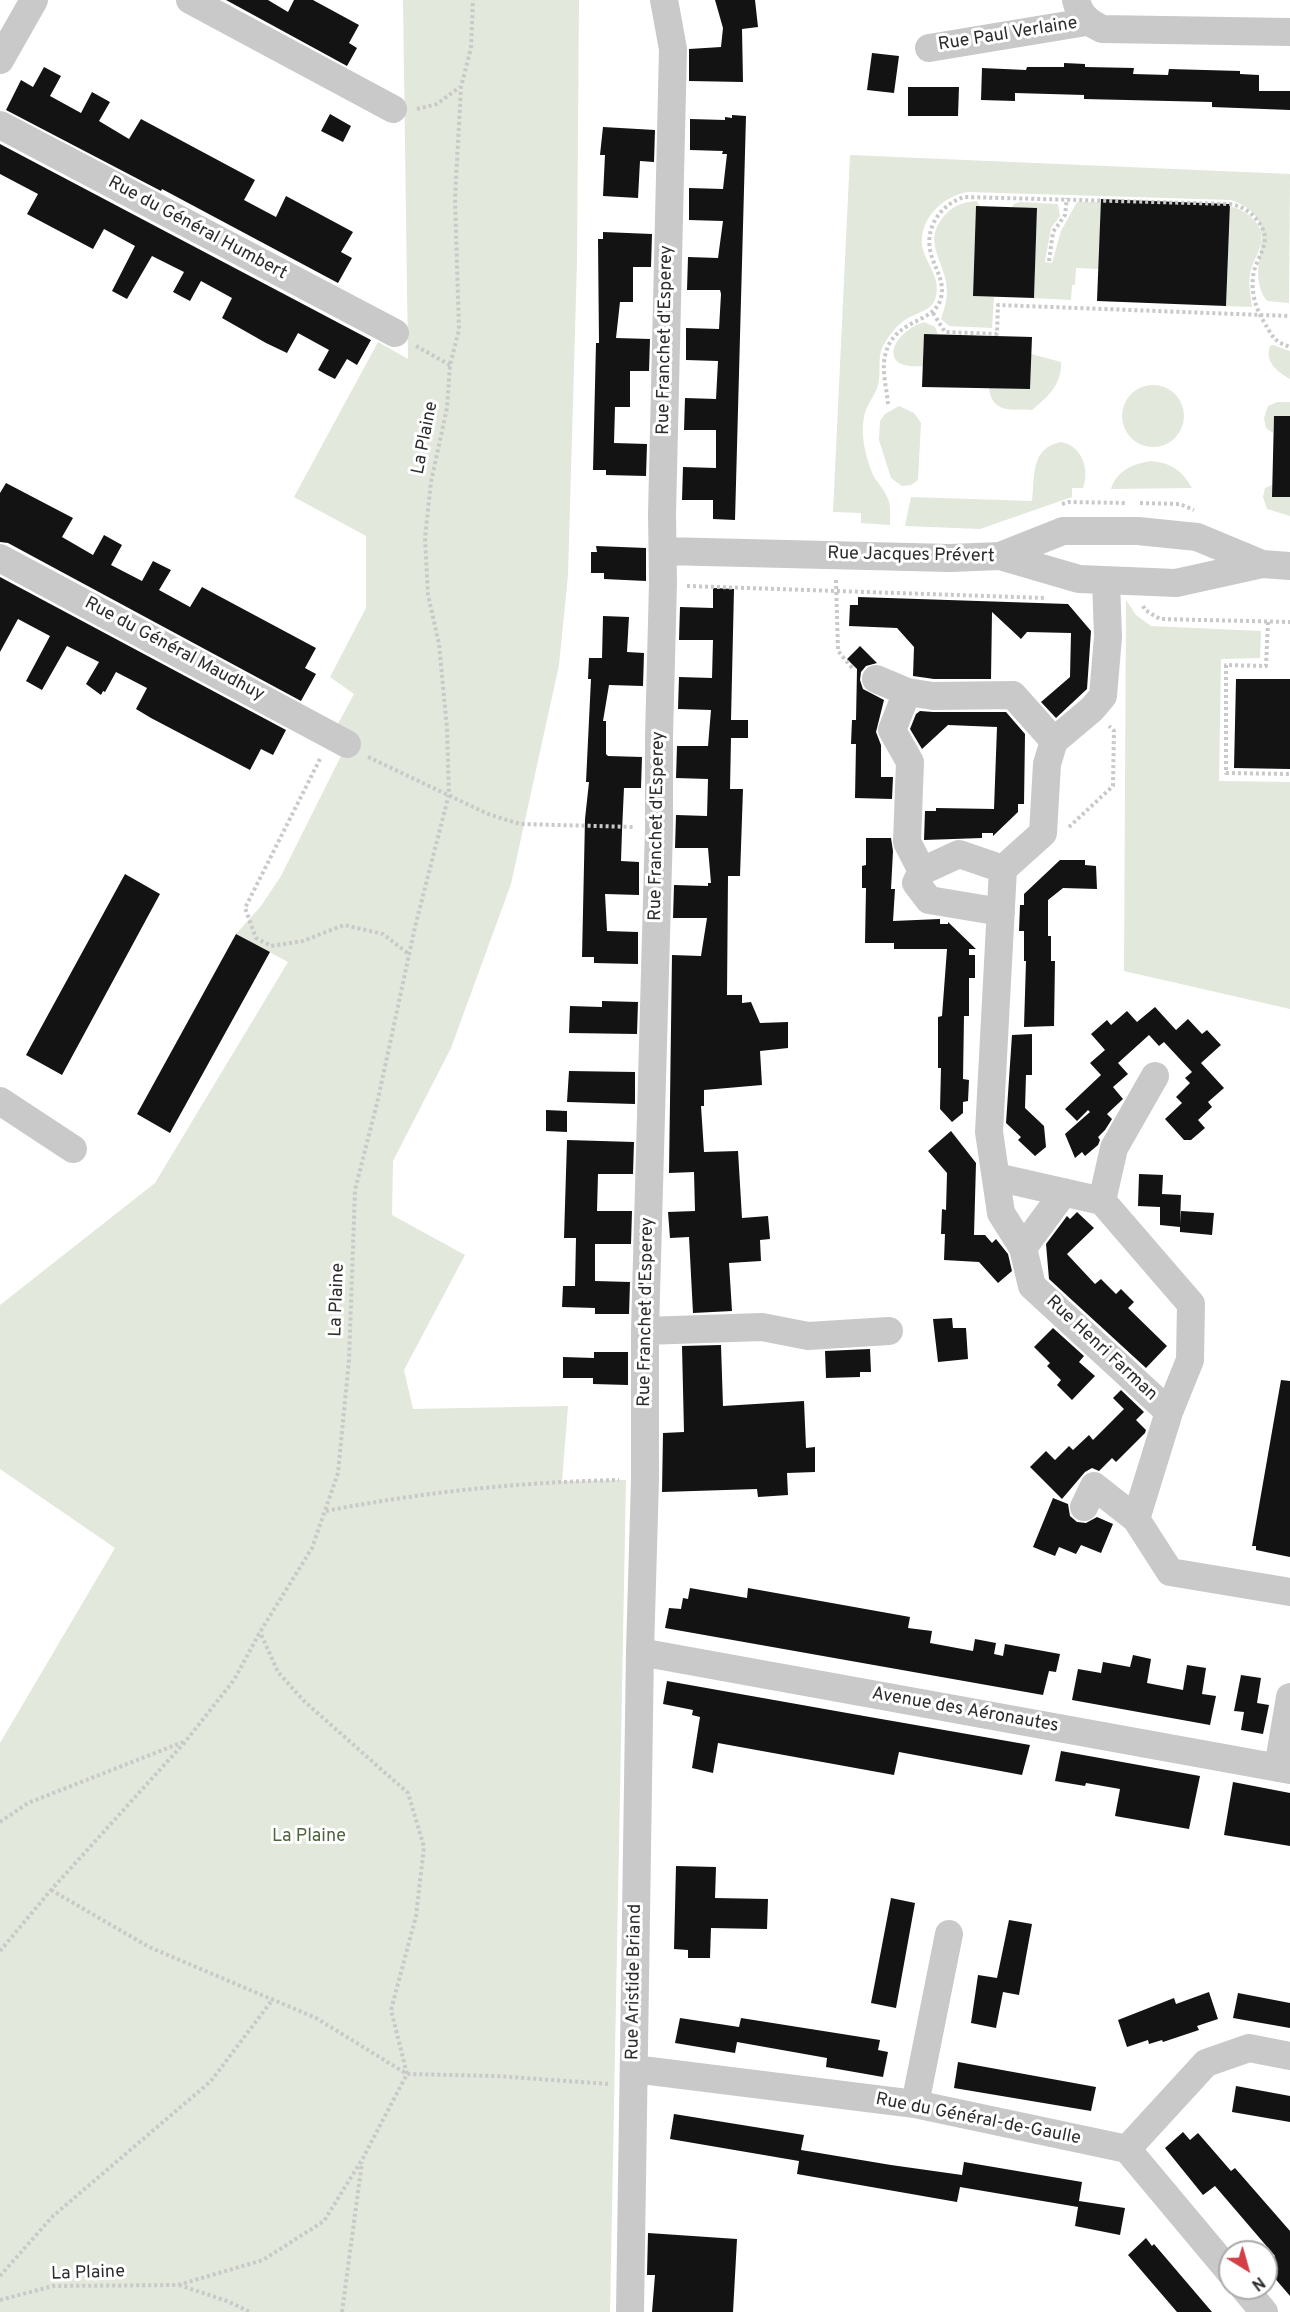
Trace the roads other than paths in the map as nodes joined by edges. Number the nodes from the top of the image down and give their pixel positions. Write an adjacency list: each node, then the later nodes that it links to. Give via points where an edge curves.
1 (34, 0): 7 (street)
2 (190, 0): 8 (street)
3 (664, 0): 11 (street, Rue Franchet d'Esperey, via 673,49)
4 (1081, 11): 5 (street, via 1102,28); 6 (street, Rue Paul Verlaine)
5 (1290, 32)
6 (929, 48)
7 (0, 60)
8 (393, 109)
9 (0, 125): 10 (street, Rue du Général Humbert)
10 (395, 333)
11 (663, 551): 12 (street, Rue Jacques Prévert); 30 (street, Rue Franchet d'Esperey)
12 (1000, 556): 14 (street, via 1064,531 1138,531 1197,537); 15 (street, Rue Jacques Prévert, via 1079,579)
13 (0, 558): 18 (street, Rue du Général Maudhuy)
14 (1276, 565): 15 (street, Rue Jacques Prévert, via 1176,583)
15 (1106, 581): 19 (street, via 1108,637 1103,696)
16 (876, 679): 17 (street)
17 (907, 692): 19 (street, via 933,696 1013,695); 21 (street, via 892,730 910,762 907,842)
18 (339, 739)
19 (1054, 741): 20 (street, via 1047,764 1043,833)
20 (1003, 869): 21 (street, via 959,854); 22 (street)
21 (921, 871): 22 (street, via 916,883 929,900)
22 (1001, 912): 26 (street, via 989,1132)
23 (1155, 1076): 28 (street, via 1114,1148)
24 (0, 1101): 25 (street)
25 (73, 1149)
26 (996, 1177): 27 (street); 29 (street, via 1001,1214)
27 (1064, 1192): 28 (street); 29 (street)
28 (1102, 1201): 32 (street, via 1191,1304 1190,1360)
29 (1023, 1248): 32 (street, Rue Henri Farman, via 1032,1286)
30 (645, 1331): 31 (street, via 762,1327 808,1336); 36 (street, Rue Franchet d'Esperey)
31 (889, 1331)
32 (1169, 1412): 34 (street)
33 (1084, 1507): 34 (street, via 1094,1486)
34 (1136, 1519): 35 (street, via 1170,1572)
35 (1290, 1592)
36 (640, 1652): 38 (street, Avenue des Aéronautes); 41 (street, Rue Aristide Briand)
37 (1290, 1697): 38 (street)
38 (1284, 1769)
39 (949, 1934): 42 (street)
40 (1290, 2056): 43 (street, via 1249,2048 1206,2063)
41 (634, 2077): 42 (street, Rue du Général-de-Gaulle); 46 (street, Rue Aristide Briand)
42 (915, 2104): 43 (street, Rue du Général-de-Gaulle)
43 (1127, 2149): 44 (street)
44 (1218, 2258)
45 (1254, 2300): 47 (street)
46 (630, 2312)
47 (1264, 2312)

